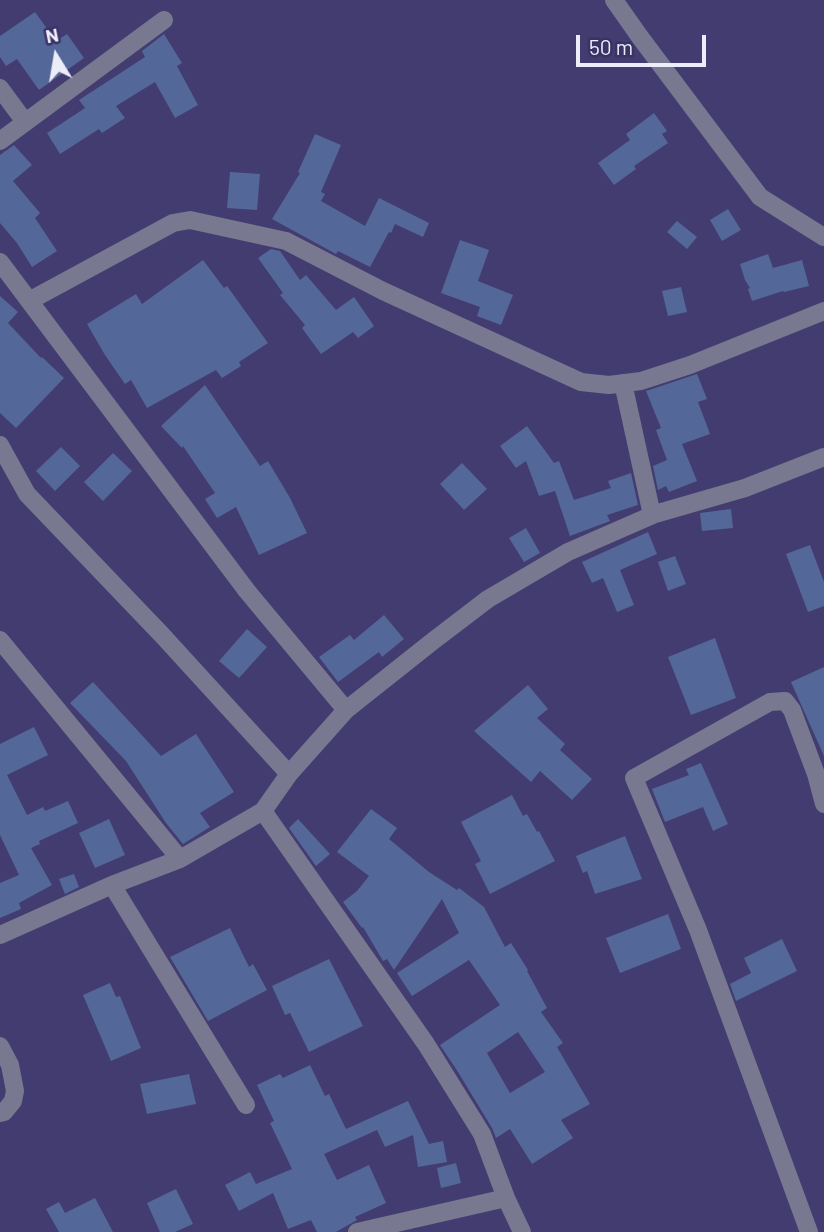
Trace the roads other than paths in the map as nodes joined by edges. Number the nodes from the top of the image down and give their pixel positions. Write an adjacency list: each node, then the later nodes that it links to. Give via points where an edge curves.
1 (614, 0): 6 (street, via 760,197)
2 (164, 20): 4 (street)
3 (0, 88): 4 (street)
4 (25, 122): 5 (street)
5 (0, 141)
6 (824, 237)
7 (0, 261): 8 (street)
8 (29, 301): 10 (street, via 173,223 190,220 286,241 580,382); 15 (street, via 247,591)
9 (824, 311): 10 (street, via 690,365)
10 (623, 383): 13 (street)
11 (0, 445): 16 (street, via 27,494)
12 (824, 457): 13 (street, via 745,488)
13 (652, 515): 15 (street, via 568,552 488,599)
14 (0, 640): 19 (street)
15 (346, 710): 16 (street)
16 (289, 774): 18 (street)
17 (824, 804): 28 (street, via 785,701 770,702 635,778 698,930)
18 (263, 811): 19 (street); 25 (street, via 426,1044 482,1134)
19 (180, 859): 20 (street)
20 (112, 885): 21 (street); 23 (street)
21 (0, 934)
22 (0, 1046): 24 (street, via 15,1091 13,1101)
23 (246, 1105)
24 (0, 1113)
25 (506, 1198): 26 (street); 27 (street)
26 (357, 1232)
27 (522, 1232)
28 (809, 1232)

